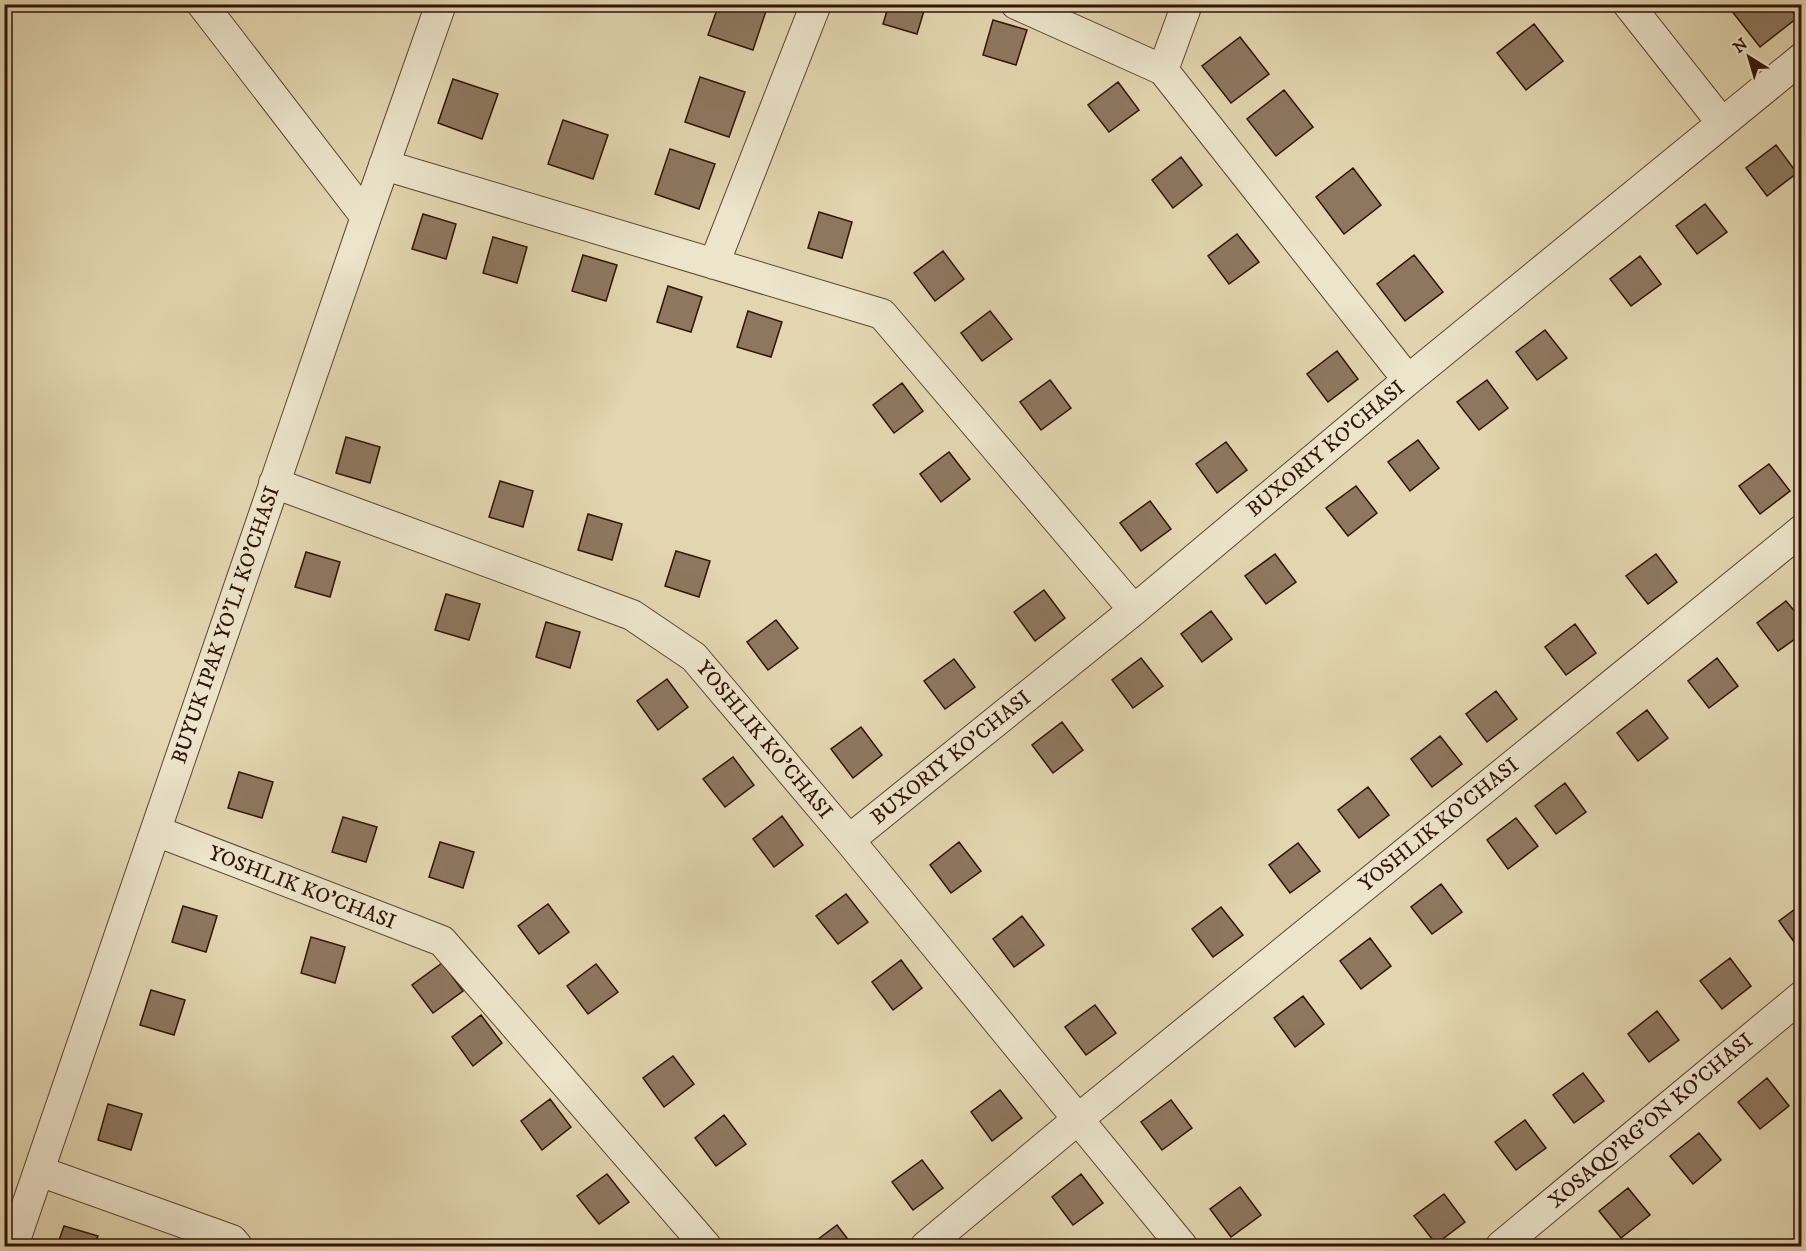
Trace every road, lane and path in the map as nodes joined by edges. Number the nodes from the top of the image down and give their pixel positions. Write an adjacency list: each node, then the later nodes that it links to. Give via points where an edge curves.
1 (202, 4): 11 (street)
2 (441, 4): 10 (street, BUYUK IPAK YO'LI KO'CHASI)
3 (816, 4): 12 (street)
4 (1016, 4): 8 (street)
5 (1187, 4): 8 (street)
6 (1628, 4): 9 (street)
7 (1802, 58): 9 (street, BUXORIY KO'CHASI)
8 (1163, 70): 13 (street)
9 (1722, 123): 13 (street, BUXORIY KO'CHASI)
10 (384, 165): 11 (street, BUYUK IPAK YO'LI KO'CHASI); 12 (street)
11 (366, 217): 14 (street, BUYUK IPAK YO'LI KO'CHASI)
12 (714, 264): 16 (street, via 882,314)
13 (1408, 380): 16 (street, BUXORIY KO'CHASI)
14 (274, 483): 17 (street, BUYUK IPAK YO'LI KO'CHASI); 18 (street, YOSHLIK KO'CHASI, via 632,615 694,657)
15 (1802, 530): 20 (street, YOSHLIK KO'CHASI)
16 (1134, 610): 18 (street, BUXORIY KO'CHASI)
17 (156, 831): 21 (street, BUYUK IPAK YO'LI KO'CHASI); 24 (street, YOSHLIK KO'CHASI, via 442,942)
18 (849, 840): 20 (street, YOSHLIK KO'CHASI)
19 (1802, 996): 27 (street, XOSAQO'RG'ON KO'CHASI)
20 (1077, 1120): 25 (street, YOSHLIK KO'CHASI); 26 (street, YOSHLIK KO'CHASI)
21 (39, 1171): 22 (street, BUYUK IPAK YO'LI KO'CHASI); 23 (street, via 232,1240)
22 (13, 1246)
23 (237, 1246)
24 (706, 1246)
25 (926, 1246)
26 (1182, 1246)
27 (1501, 1246)

